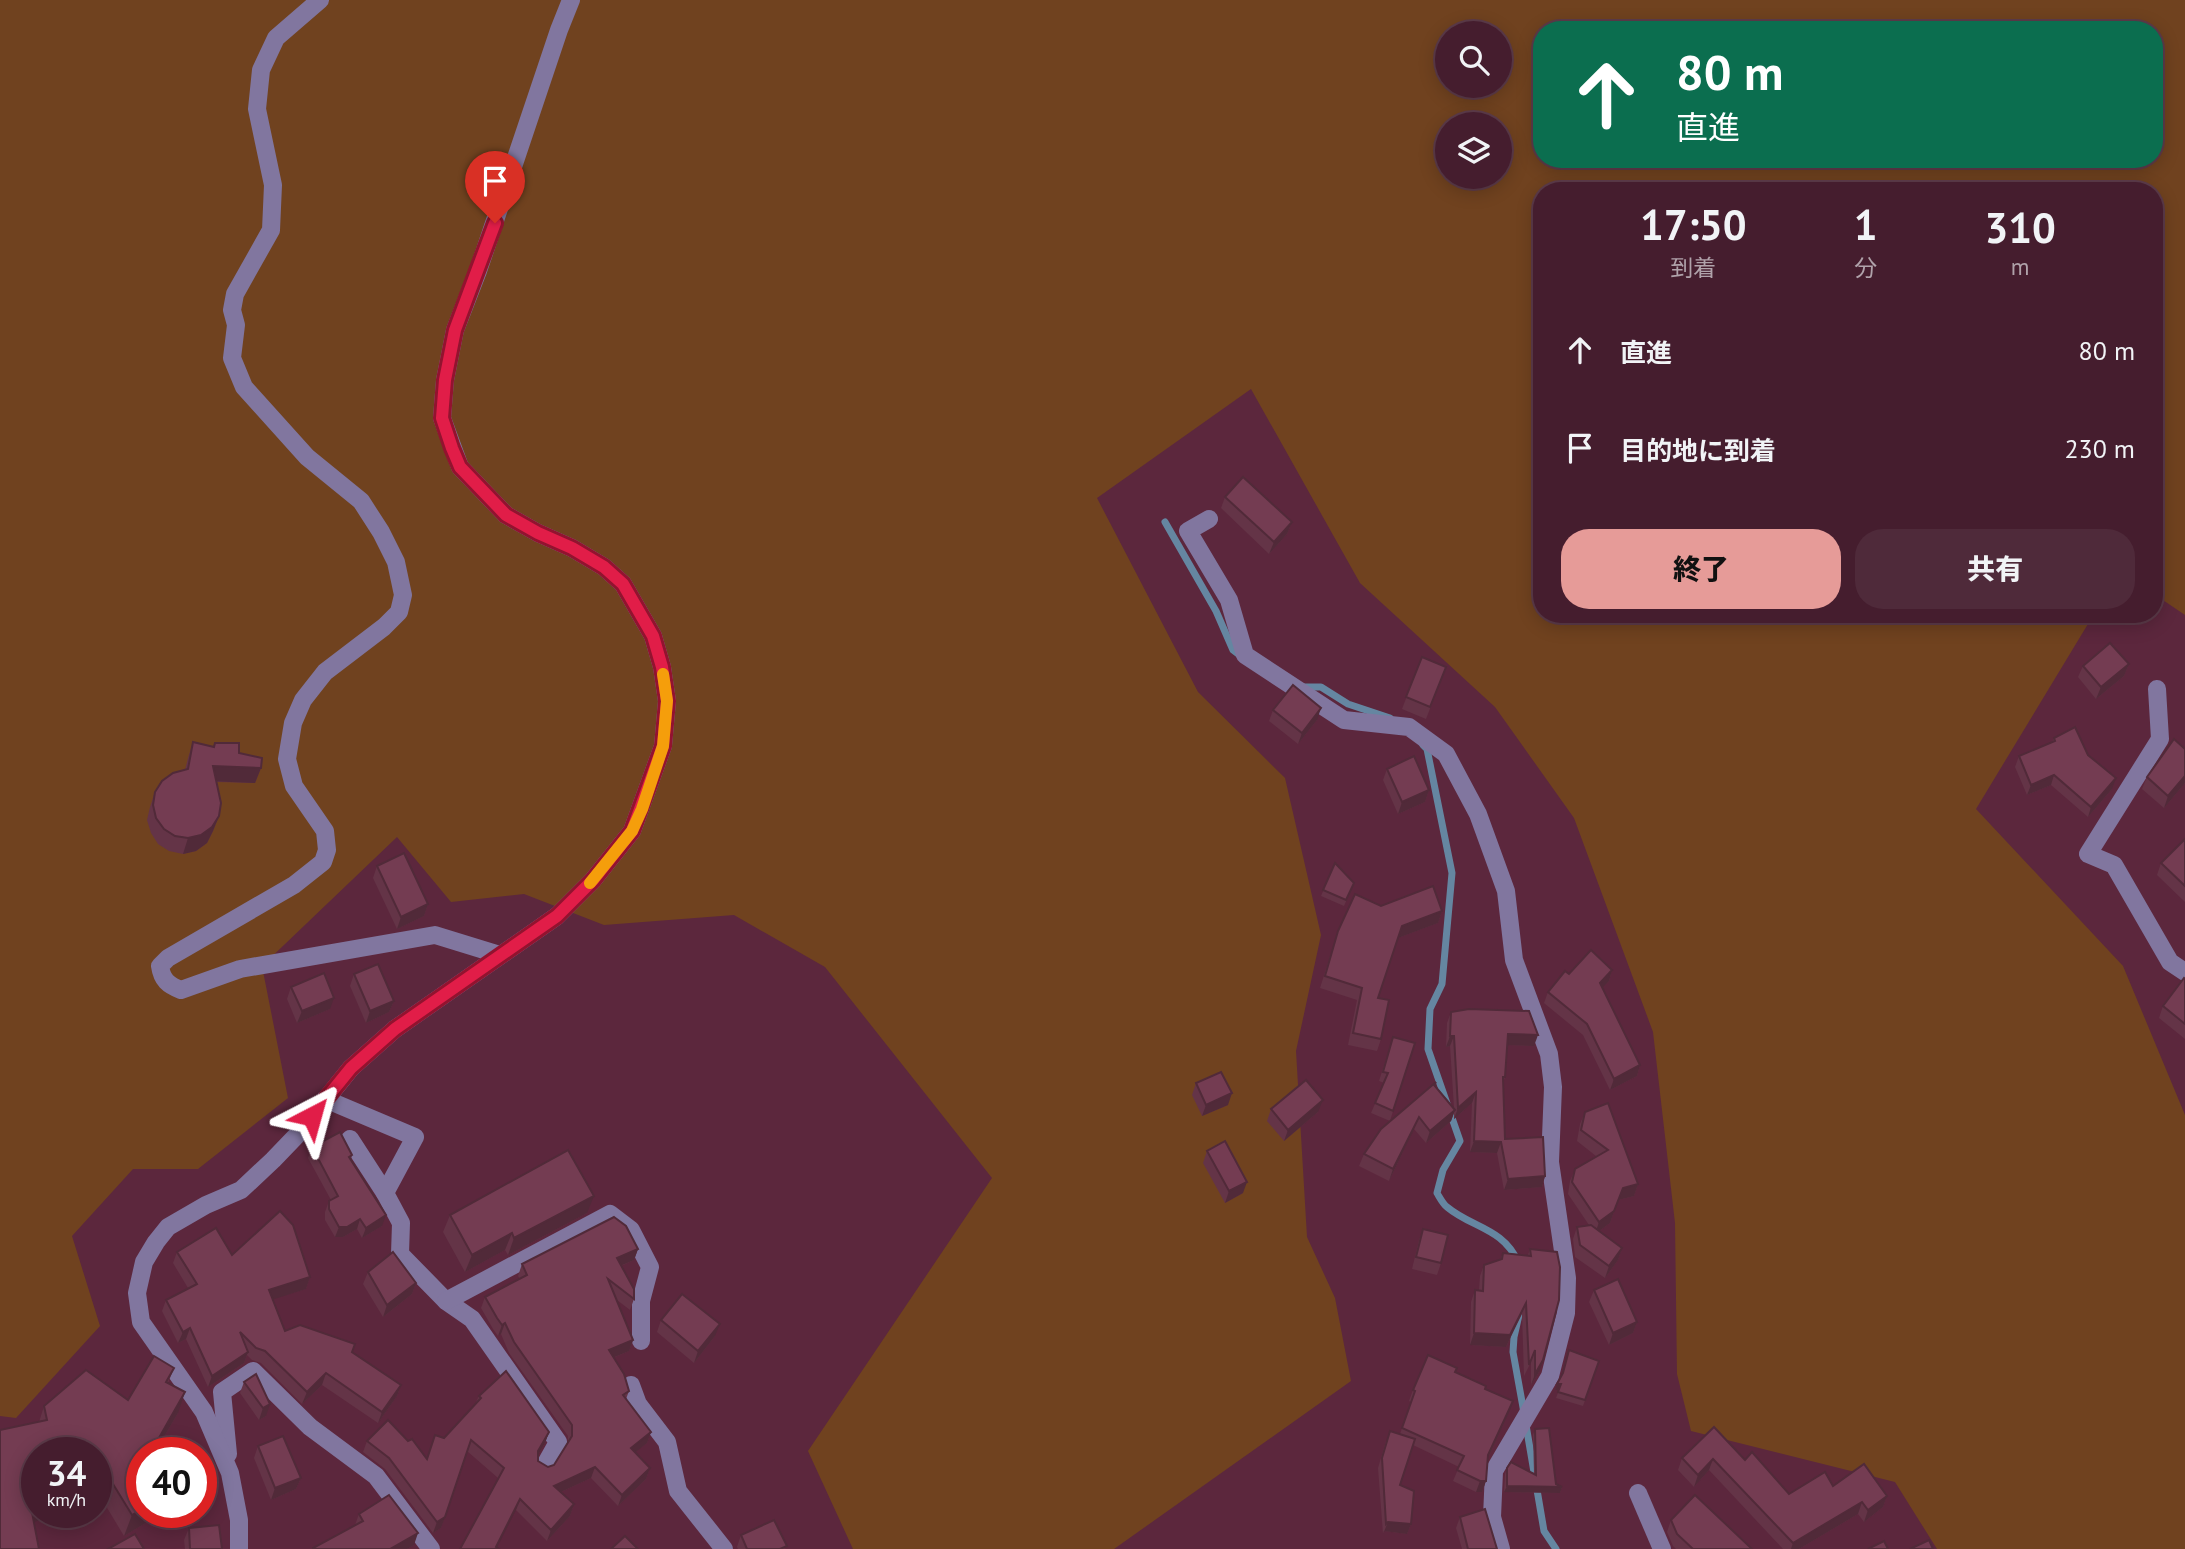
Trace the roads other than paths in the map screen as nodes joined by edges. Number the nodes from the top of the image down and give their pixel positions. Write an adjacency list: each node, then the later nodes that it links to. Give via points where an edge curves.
1 (320, 0): 5 (street, via 276,38 261,70 257,109 274,185 271,230 234,294 232,358 244,387 307,457 361,500 396,562 403,595 399,612 384,627 325,672 303,700 293,723 287,759 294,786 326,831 323,862 294,885 160,966 169,985 181,990 240,969 435,935)
2 (571, 0): 5 (street, via 455,330 442,418 460,467 506,515 572,548 623,584 653,636 667,701 663,746 632,831 557,916)
3 (1209, 519): 19 (street, via 1188,531 1229,600 1245,655 1344,720 1409,727 1446,754 1478,814 1506,891 1514,960 1549,1054 1553,1087 1549,1162 1567,1290 1566,1313 1549,1376 1494,1471 1492,1517)
4 (2157, 689): 6 (street, via 2160,739 2088,854 2114,865 2170,962)
5 (500, 956): 7 (street, via 395,1029 351,1068)
6 (2185, 972)
7 (325, 1099): 9 (street, via 415,1137); 14 (street, via 298,1134 241,1190 168,1227 144,1262 137,1293 141,1322 204,1412)
8 (350, 1139): 9 (street)
9 (385, 1193): 10 (street, via 401,1223 400,1254)
10 (446, 1301): 11 (street, via 610,1214 631,1230 649,1267 641,1301); 13 (street, via 472,1319 558,1442)
11 (641, 1341)
12 (631, 1385): 18 (street, via 638,1404 667,1442 678,1491)
13 (544, 1467)
14 (230, 1473): 16 (street); 17 (street, via 222,1392 253,1371 310,1427 376,1476)
15 (1638, 1493): 20 (street)
16 (239, 1549)
17 (431, 1549)
18 (724, 1549)
19 (1501, 1549)
20 (1662, 1549)

